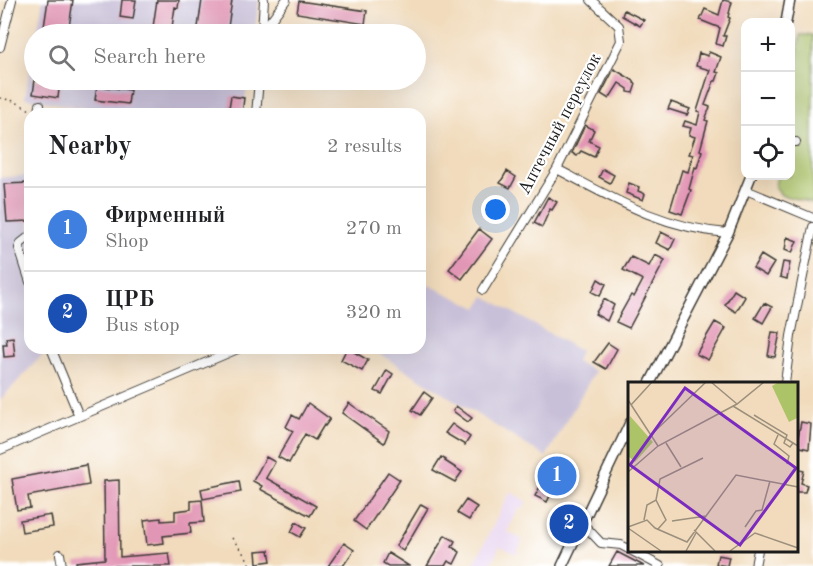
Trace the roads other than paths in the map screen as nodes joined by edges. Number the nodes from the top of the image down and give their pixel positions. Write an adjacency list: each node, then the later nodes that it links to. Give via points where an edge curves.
1 (12, 0): 9 (street)
2 (264, 0): 7 (street)
3 (286, 0): 8 (street)
4 (591, 0): 12 (street, Аптечный переулок, via 619,26 621,41)
5 (790, 0): 6 (main road)
6 (787, 18)
7 (263, 24)
8 (269, 24)
9 (0, 47)
10 (258, 90): 11 (street)
11 (257, 108)
12 (557, 169): 17 (street, via 651,216 700,231); 20 (street, Аптечный переулок)
13 (750, 180): 14 (main road)
14 (746, 190): 15 (street); 17 (main road)
15 (813, 218)
16 (813, 227): 24 (street)
17 (728, 233): 23 (main road)
18 (24, 241): 19 (street, via 19,248)
19 (24, 263)
20 (483, 290)
21 (53, 354): 25 (street)
22 (226, 354): 25 (street)
23 (651, 382)
24 (785, 382)
25 (79, 416): 27 (street)
26 (628, 427): 28 (main road)
27 (0, 450)
28 (583, 524): 29 (street, via 601,543); 34 (main road)
29 (628, 549)
30 (632, 551): 35 (street)
31 (758, 551): 36 (street)
32 (60, 554): 33 (street)
33 (62, 566)
34 (562, 566)
35 (660, 566)
36 (755, 566)

